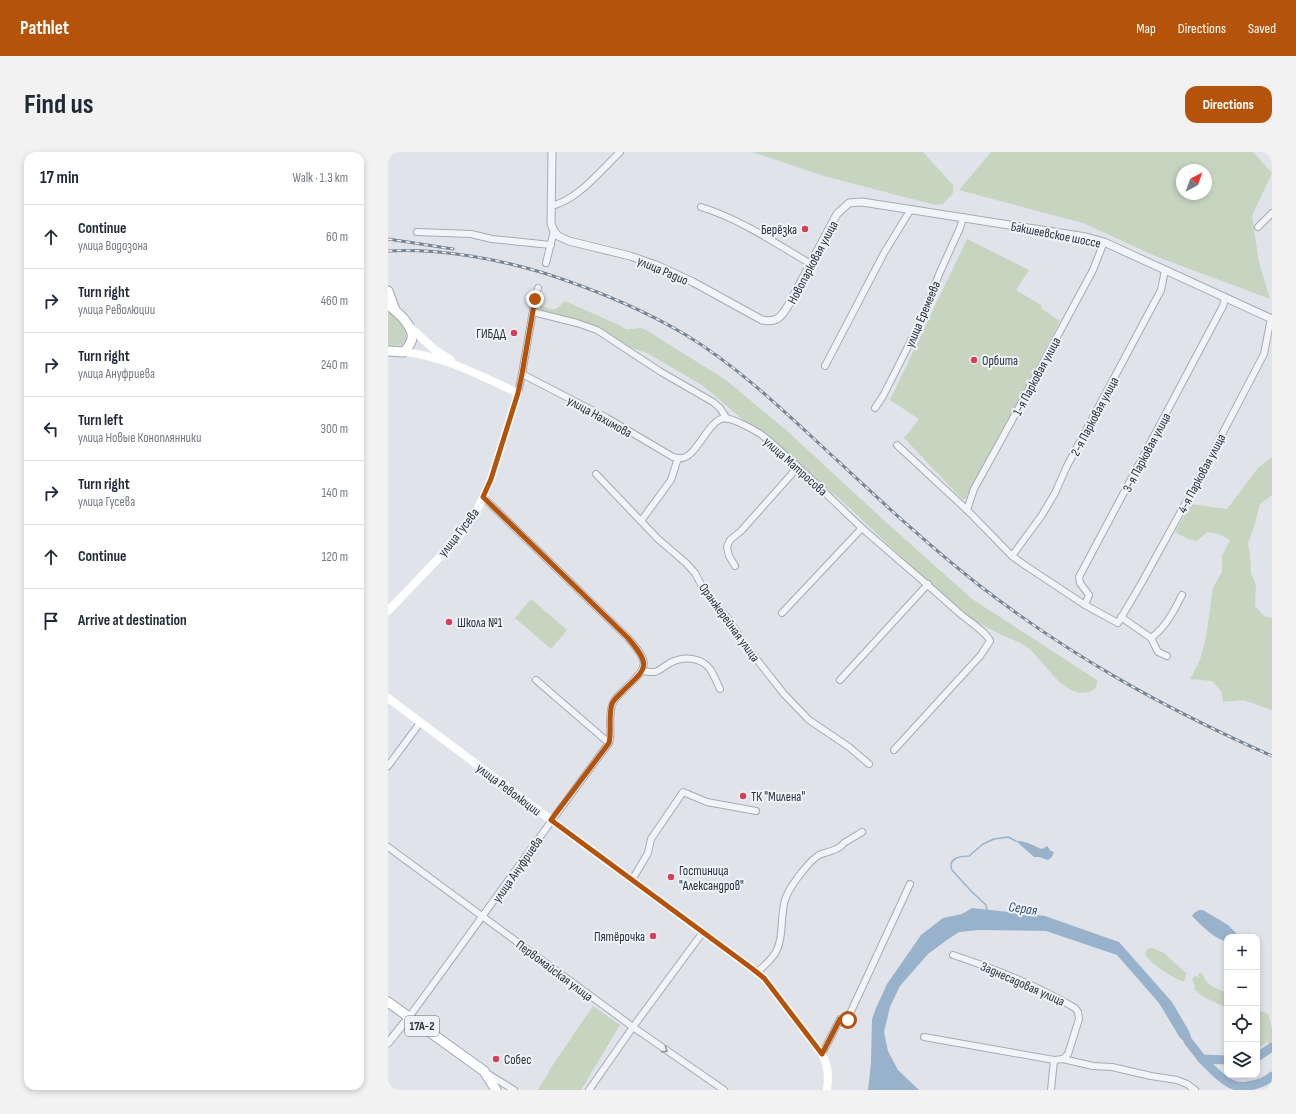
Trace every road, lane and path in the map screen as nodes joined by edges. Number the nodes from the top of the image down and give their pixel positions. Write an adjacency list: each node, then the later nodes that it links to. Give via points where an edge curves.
1 (552, 152): 4 (street)
2 (620, 152): 4 (street, via 571,198)
3 (849, 204): 6 (street, Бакшеевское шоссе, via 873,202); 15 (street, Новопарковая улица, via 837,214)
4 (551, 206): 9 (street)
5 (701, 207): 15 (street, via 744,225)
6 (911, 209): 8 (street, Бакшеевское шоссе); 27 (street, via 884,253)
7 (1272, 213): 10 (street)
8 (963, 217): 12 (street, Бакшеевское шоссе); 31 (street, улица Еремеева, via 918,325)
9 (553, 227): 13 (street); 23 (street, улица Радио, via 558,236 569,241 656,265 762,320)
10 (1258, 227)
11 (417, 232): 13 (street, via 471,234 492,239)
12 (1104, 242): 16 (street, Бакшеевское шоссе); 38 (street, 1-я Парковая улица, via 1092,270 974,489)
13 (551, 245): 14 (street)
14 (546, 264)
15 (810, 264): 23 (street, Новопарковая улица, via 788,306)
16 (1165, 270): 19 (street, Бакшеевское шоссе); 41 (street, 2-я Парковая улица, via 1161,290 1055,493)
17 (538, 288): 21 (street)
18 (388, 291): 20 (main road)
19 (1225, 297): 22 (street, Бакшеевское шоссе); 45 (street, 3-я Парковая улица, via 1223,306 1079,577 1080,583 1089,595)
20 (392, 308): 24 (main road)
21 (533, 312): 29 (street); 32 (street, улица Матросова, via 597,330 713,402)
22 (1271, 318): 48 (street, 4-я Парковая улица, via 1264,354)
23 (775, 320)
24 (411, 328): 26 (main road, via 412,338); 28 (main road, via 435,350)
25 (388, 351): 26 (main road)
26 (404, 352): 28 (main road)
27 (825, 366)
28 (462, 368): 30 (main road)
29 (522, 374): 30 (street); 34 (street, улица Нахимова)
30 (518, 393): 37 (main road, улица Гусева)
31 (875, 408)
32 (727, 419): 34 (street, via 717,421 689,455); 35 (street, улица Матросова, via 762,435)
33 (897, 445): 38 (street)
34 (678, 458): 39 (street, via 671,480)
35 (798, 467): 40 (street, улица Матросова); 42 (street, via 730,540 727,547)
36 (596, 474): 39 (street, Оранжерейная улица)
37 (483, 497): 46 (main road, улица Гусева, via 458,538); 51 (street, via 628,638 640,652 644,663)
38 (968, 510): 41 (street)
39 (641, 521): 59 (street, Оранжерейная улица, via 695,573 704,590 784,694 804,715)
40 (862, 528): 43 (street, улица Матросова); 47 (street)
41 (1012, 556): 45 (street)
42 (734, 566)
43 (928, 584): 53 (street); 58 (street, улица Матросова, via 966,619 988,635 990,640 980,656)
44 (1182, 595): 49 (street, via 1169,620)
45 (1085, 605): 48 (street, 4-я Парковая улица, via 1118,623)
46 (388, 611)
47 (782, 613)
48 (1122, 617): 49 (street)
49 (1151, 638): 50 (street, via 1158,652)
50 (1167, 656)
51 (642, 671): 54 (street, via 654,673 680,659 693,659 711,670); 57 (street, via 613,703)
52 (536, 680): 57 (street)
53 (840, 680)
54 (720, 689)
55 (388, 698): 56 (main road, улица Революции)
56 (420, 723): 60 (street); 62 (main road, улица Революции)
57 (609, 743): 62 (street, улица Ануфриева)
58 (894, 750)
59 (869, 764)
60 (388, 766)
61 (756, 811): 65 (street, via 707,802 683,792 651,839 648,853)
62 (551, 820): 65 (main road, улица Революции); 67 (street, улица Ануфриева)
63 (862, 832): 70 (street, via 840,847 818,856 790,889 786,896 779,946 769,963)
64 (388, 847): 67 (street, Первомайская улица)
65 (632, 880): 68 (main road, улица Революции)
66 (910, 884): 76 (street, via 848,1020 840,1019)
67 (483, 916): 72 (street, улица Ануфриева); 73 (street, Первомайская улица)
68 (703, 932): 70 (main road, улица Революции); 73 (street)
69 (953, 955): 77 (street, Заднесадовая улица, via 1031,985 1075,1008 1079,1019 1068,1054)
70 (757, 972): 76 (main road, улица Революции)
71 (388, 1002): 72 (main road, 17А-2)
72 (409, 1017): 75 (street, улица Ануфриева); 79 (main road, 17А-2)
73 (633, 1027): 82 (street); 83 (street, Первомайская улица, one-way to 83)
74 (924, 1037): 78 (street)
75 (388, 1044)
76 (822, 1054): 84 (main road, улица Революции, via 828,1079)
77 (1063, 1059): 78 (street); 86 (street, via 1177,1080)
78 (1054, 1060): 85 (street)
79 (484, 1071): 80 (main road, 17А-2); 81 (street)
80 (496, 1090)
81 (514, 1090)
82 (589, 1090)
83 (724, 1090)
84 (827, 1090)
85 (1051, 1090)
86 (1195, 1090)

